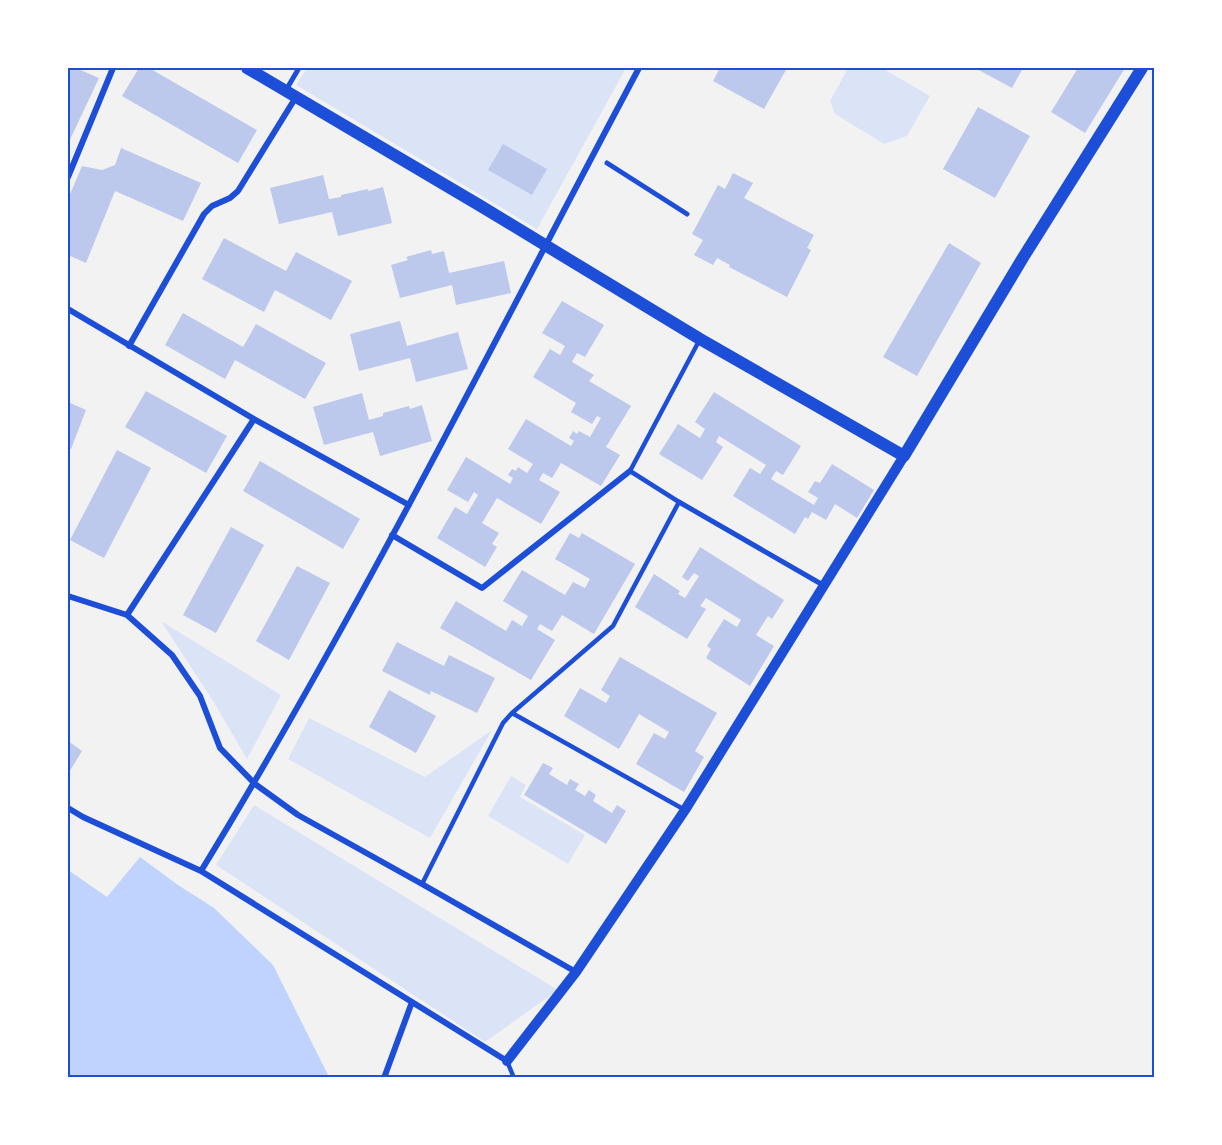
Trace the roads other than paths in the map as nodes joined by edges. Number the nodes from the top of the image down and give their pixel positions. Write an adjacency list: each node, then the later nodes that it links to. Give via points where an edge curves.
1 (113, 68): 8 (street)
2 (247, 68): 6 (main road)
3 (299, 68): 6 (street)
4 (639, 68): 10 (street)
5 (1142, 68): 15 (main road)
6 (291, 93): 10 (main road); 13 (street, via 238,191 204,214)
7 (607, 163): 9 (street)
8 (68, 177)
9 (687, 214)
10 (546, 245): 12 (main road); 18 (street)
11 (68, 309): 13 (street)
12 (700, 339): 15 (main road); 16 (lane)
13 (129, 346): 14 (street)
14 (254, 419): 18 (street); 22 (street)
15 (904, 456): 20 (street)
16 (630, 471): 17 (lane); 19 (street, via 482,588)
17 (680, 502): 20 (street); 23 (lane, via 613,626)
18 (409, 505): 19 (street)
19 (392, 535): 24 (street)
20 (823, 585): 26 (street)
21 (68, 596): 22 (street)
22 (127, 615): 24 (street, via 172,656 200,696 220,748)
23 (512, 713): 26 (lane); 28 (lane, via 503,723)
24 (255, 784): 27 (street); 28 (street, via 298,815)
25 (68, 808): 27 (street)
26 (685, 810): 29 (street)
27 (201, 871): 30 (street)
28 (422, 884): 29 (street)
29 (576, 972): 31 (street)
30 (412, 1002): 31 (street); 32 (street)
31 (507, 1061): 33 (lane)
32 (384, 1077)
33 (514, 1077)

